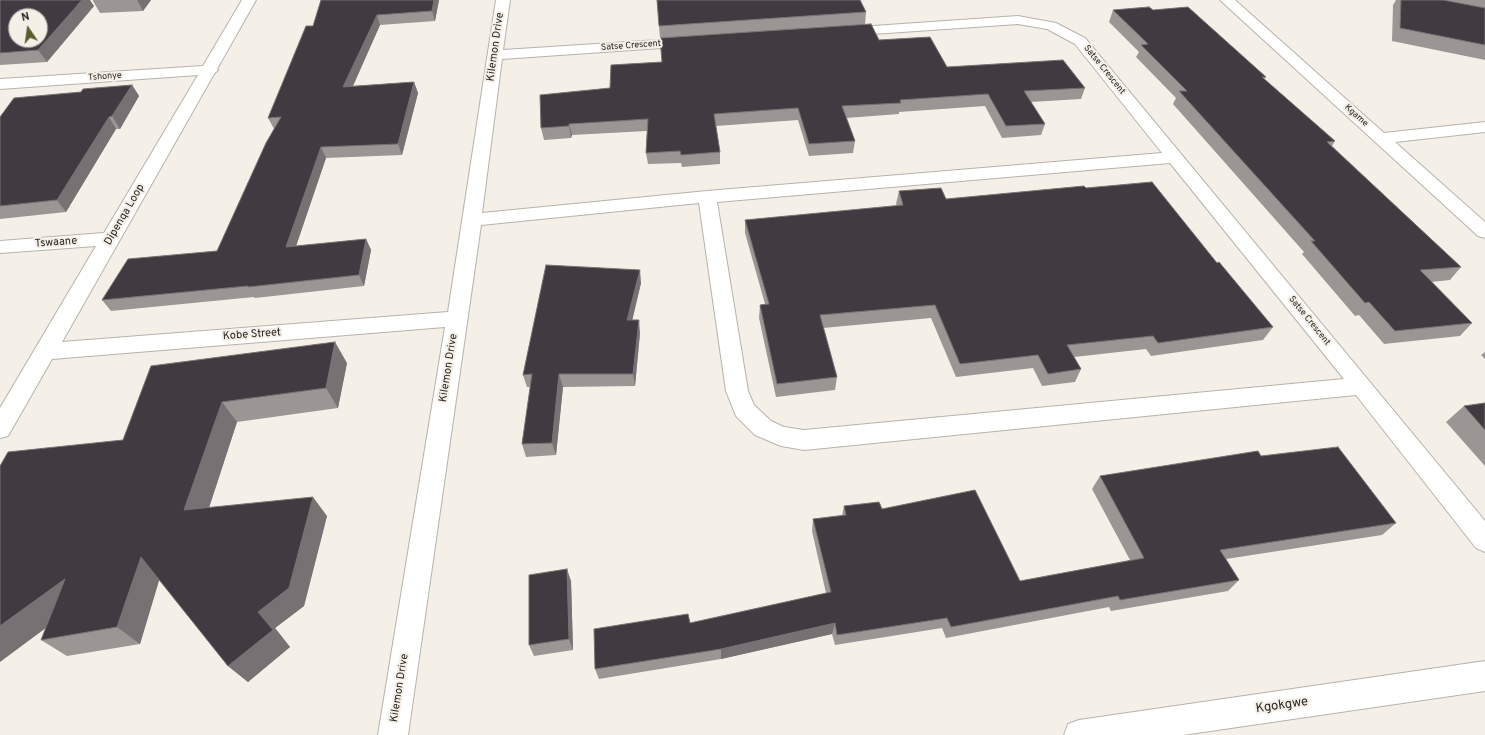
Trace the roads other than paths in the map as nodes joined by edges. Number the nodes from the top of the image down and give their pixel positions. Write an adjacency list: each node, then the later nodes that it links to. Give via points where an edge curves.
1 (249, 0): 7 (street, Dipenqa Loop)
2 (503, 0): 6 (street, Kilemon Drive)
3 (1227, 0): 10 (street, Kgame)
4 (828, 33): 11 (street, Satse Crescent, via 1018,20 1051,26 1080,41)
5 (709, 41): 6 (street, Satse Crescent)
6 (495, 55): 13 (street, Kilemon Drive)
7 (210, 70): 8 (street, Tshonye); 15 (street, Dipenqa Loop)
8 (0, 84)
9 (1485, 127): 10 (street)
10 (1381, 138): 14 (street, Kgame)
11 (1175, 156): 12 (street); 19 (street, Satse Crescent)
12 (707, 197): 13 (street); 19 (street, via 737,391 744,410 763,428 781,436 804,440)
13 (472, 220): 17 (street, Kilemon Drive)
14 (1485, 232)
15 (111, 239): 16 (street, Tswaane); 18 (street, Dipenqa Loop)
16 (0, 247)
17 (456, 319): 18 (street, Kobe Street); 24 (street, Kilemon Drive)
18 (47, 351): 20 (street, Dipenqa Loop)
19 (1362, 386): 21 (street, Satse Crescent)
20 (0, 429)
21 (1485, 540)
22 (1485, 676): 23 (street, Kgokgwe)
23 (1118, 733): 25 (street, Kgokgwe)
24 (393, 735)
25 (1079, 735)

